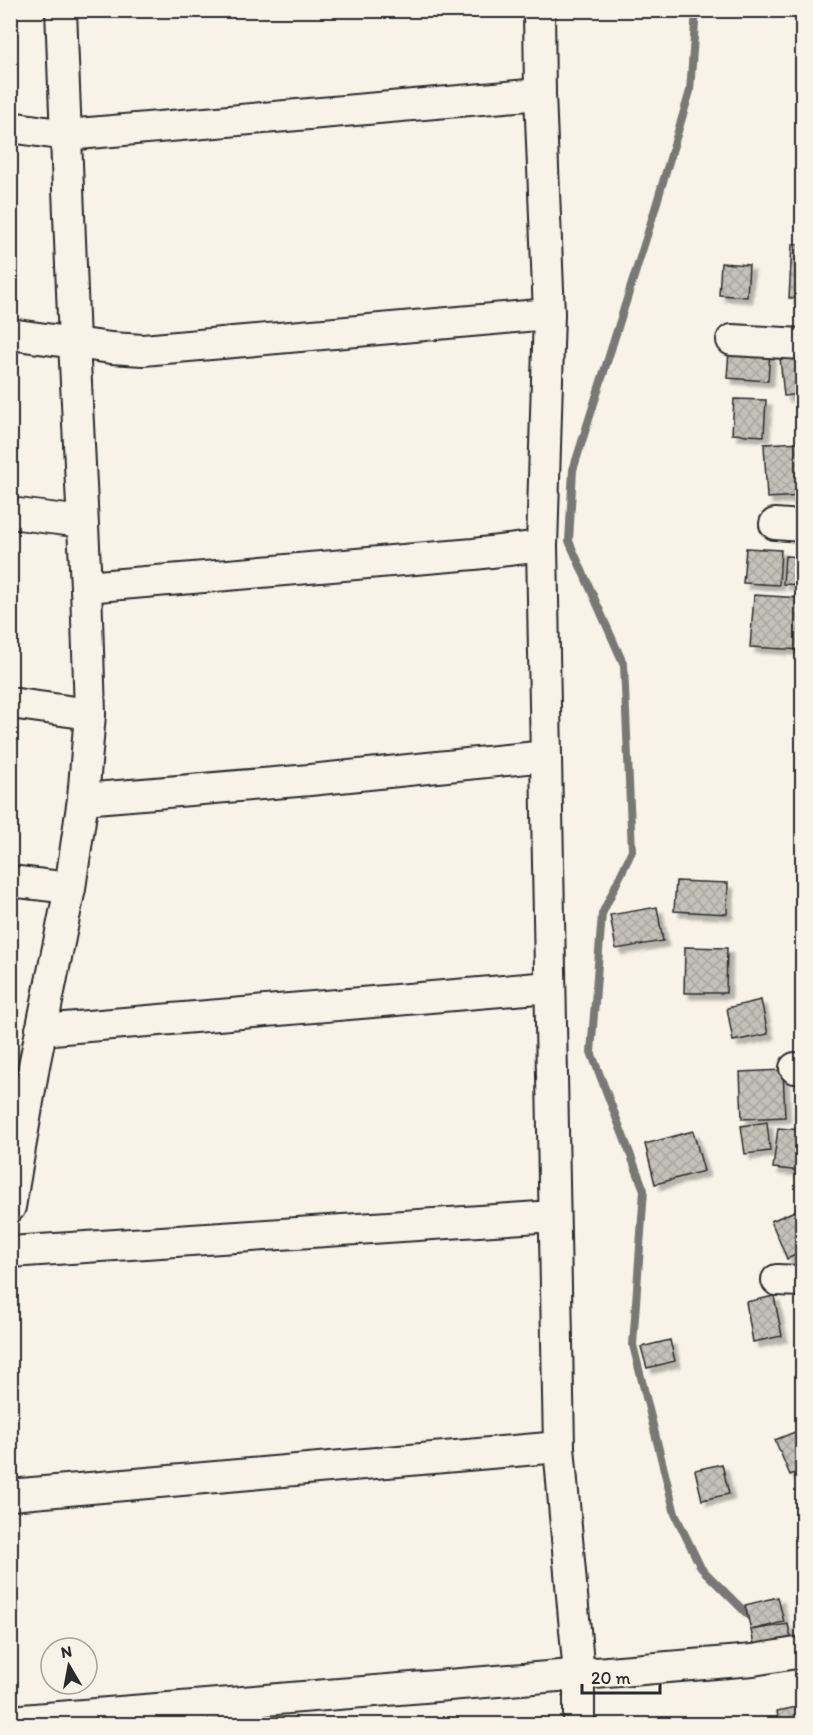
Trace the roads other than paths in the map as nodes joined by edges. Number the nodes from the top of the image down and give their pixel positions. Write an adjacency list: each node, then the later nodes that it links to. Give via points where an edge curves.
1 (61, 10): 5 (street)
2 (539, 10): 3 (street)
3 (540, 94): 5 (street); 6 (street)
4 (10, 128): 5 (street)
5 (66, 135): 9 (street)
6 (549, 314): 9 (street, via 143,350); 13 (street)
7 (10, 334): 9 (street)
8 (732, 340): 10 (street)
9 (74, 342): 12 (street)
10 (802, 344)
11 (10, 513): 12 (street)
12 (82, 522): 14 (street)
13 (542, 546): 14 (street); 17 (street)
14 (86, 587): 16 (street)
15 (10, 703): 16 (street)
16 (90, 714): 18 (street)
17 (546, 756): 18 (street); 21 (street)
18 (83, 799): 20 (street)
19 (10, 880): 20 (street)
20 (70, 888): 22 (street)
21 (550, 987): 22 (street); 24 (street)
22 (41, 1030): 23 (street)
23 (10, 1208)
24 (554, 1216): 25 (street); 26 (street)
25 (10, 1252)
26 (559, 1447): 27 (street); 29 (street)
27 (10, 1495)
28 (802, 1652): 29 (street)
29 (579, 1675): 30 (street); 31 (street)
30 (10, 1721)
31 (579, 1725)

